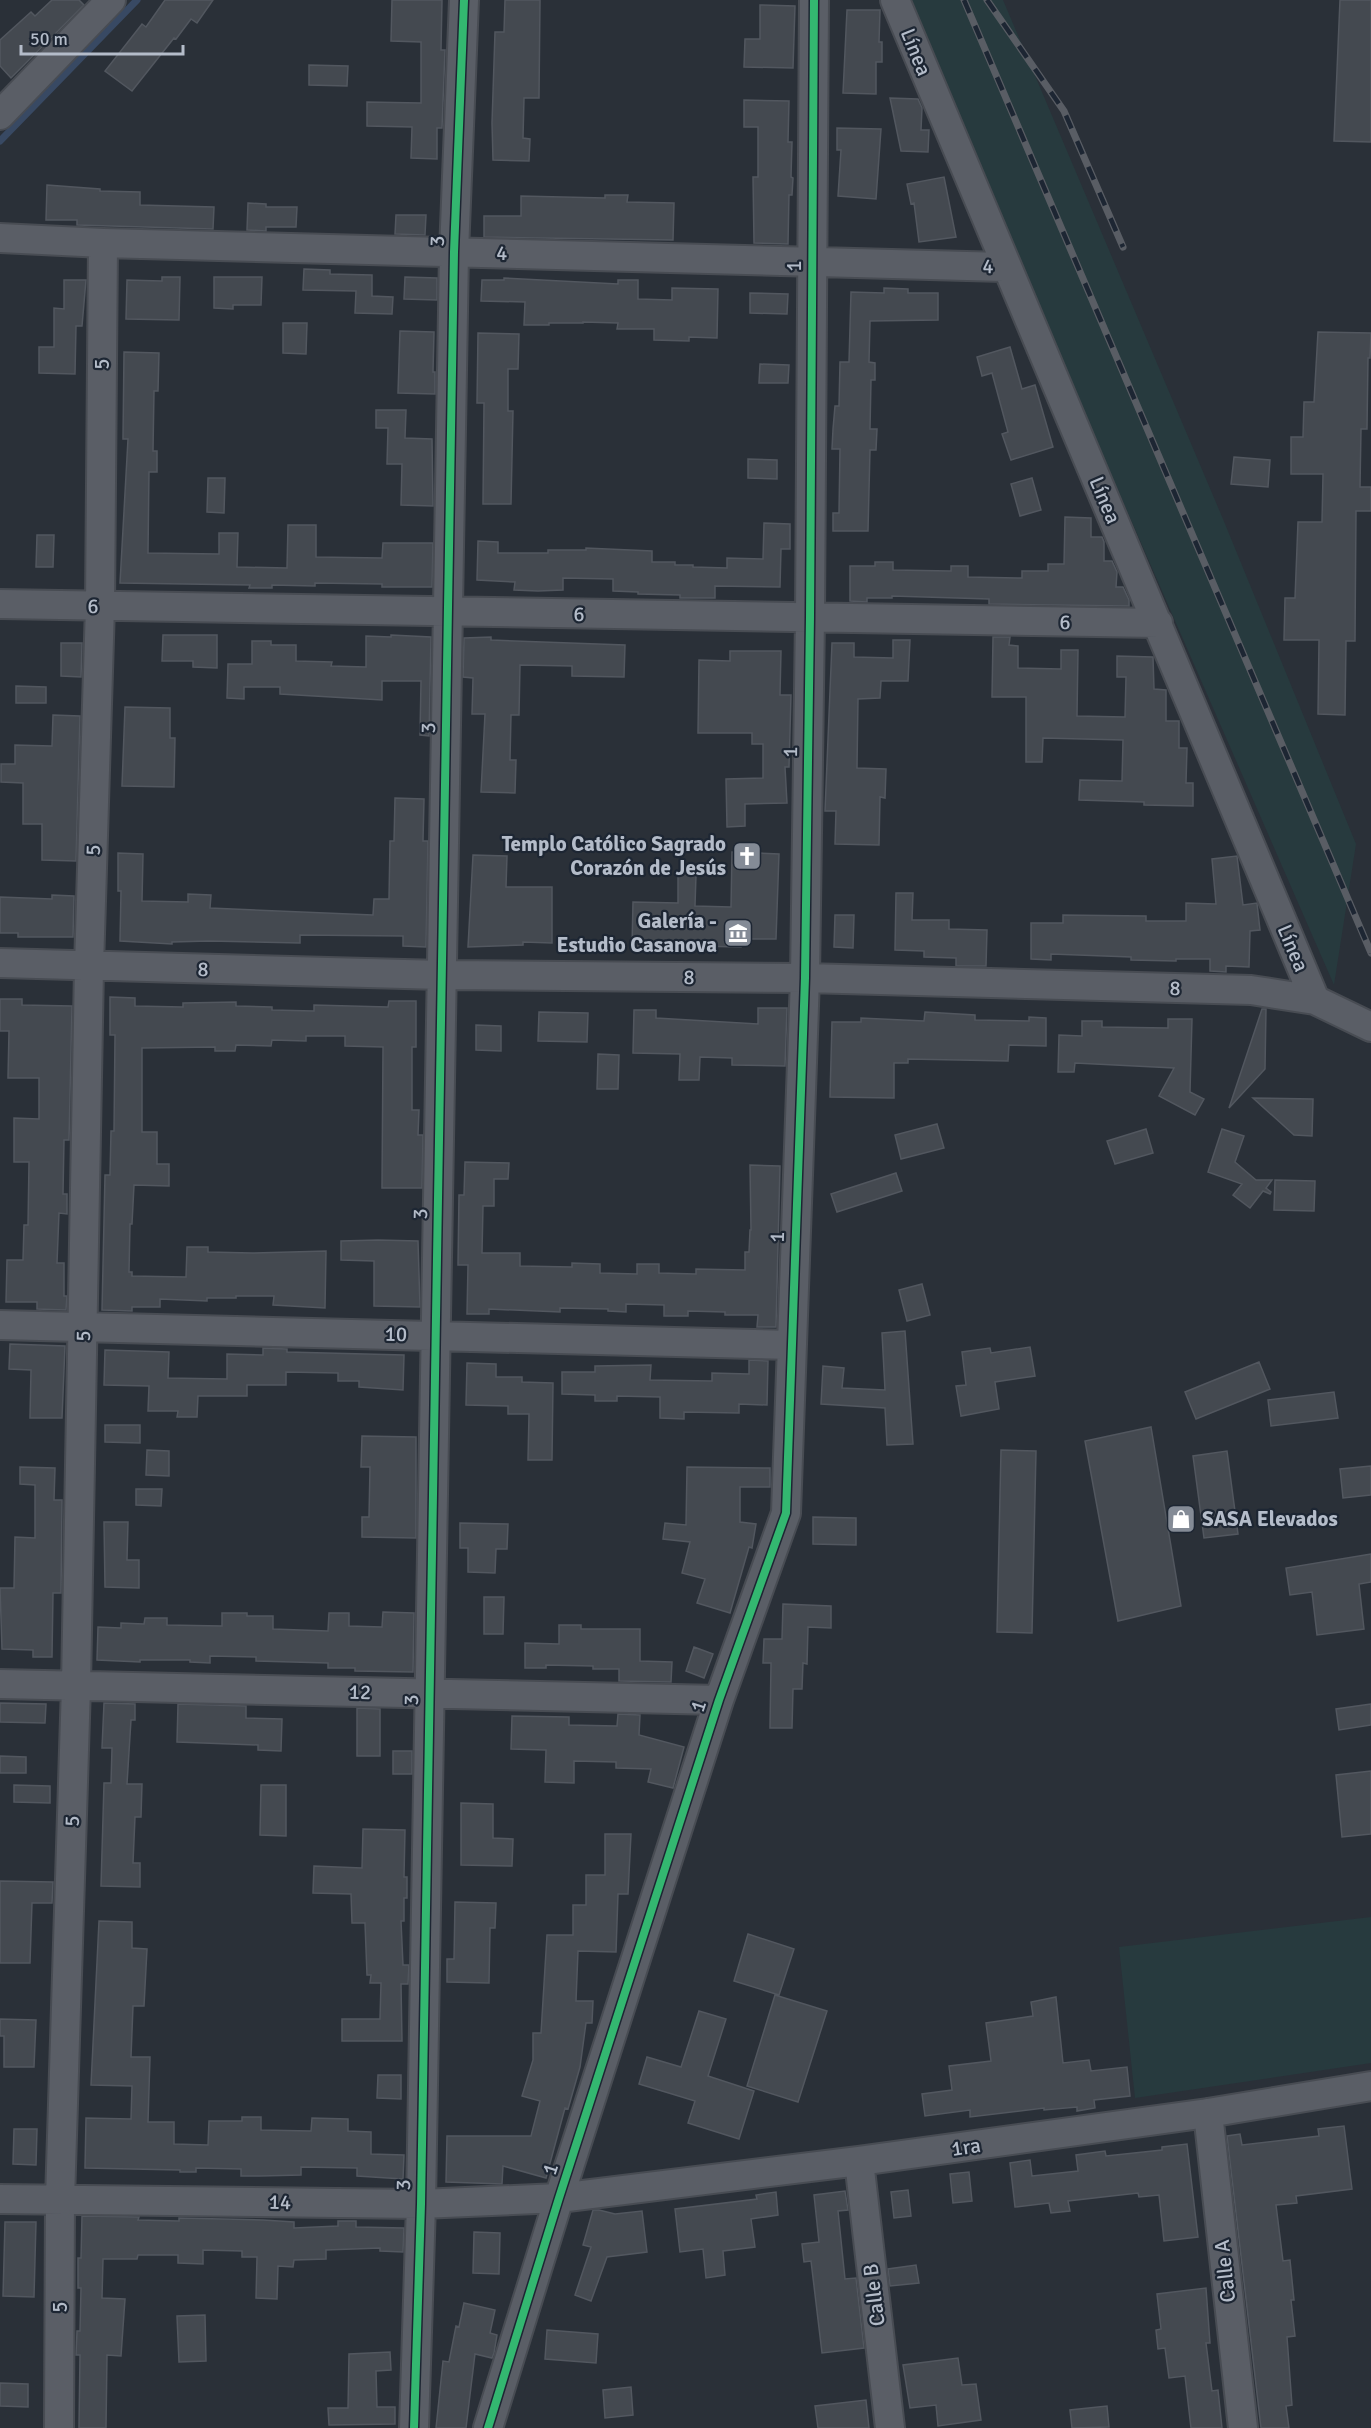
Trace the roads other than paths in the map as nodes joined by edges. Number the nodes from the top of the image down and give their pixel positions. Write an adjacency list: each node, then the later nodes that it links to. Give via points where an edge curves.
1 (111, 0): 5 (street)
2 (464, 0): 8 (street, 3)
3 (814, 0): 9 (street, 1)
4 (895, 0): 10 (street, Línea)
5 (0, 115)
6 (0, 238): 7 (street, 4)
7 (103, 243): 8 (street, 4); 12 (street, 5)
8 (454, 252): 9 (street, 4); 13 (street, 3)
9 (812, 262): 10 (street, 4); 14 (street, 1)
10 (1004, 267): 15 (street, Línea)
11 (0, 604): 12 (street, 6)
12 (100, 606): 13 (street, 6); 17 (street, 5)
13 (448, 611): 14 (street, 6); 18 (street, 3)
14 (810, 617): 15 (street, 6); 19 (street, 1)
15 (1158, 623): 20 (street, Línea)
16 (0, 963): 17 (street, 8)
17 (89, 967): 18 (street, 8); 23 (street, 5)
18 (442, 975): 19 (street, 8); 24 (street, 3)
19 (805, 978): 20 (street, 8, via 1251,990); 25 (street, 1)
20 (1315, 1000): 21 (street, 8)
21 (1371, 1027)
22 (0, 1325): 23 (street, 10)
23 (84, 1327): 24 (street, 10); 27 (street, 5)
24 (436, 1335): 25 (street, 10); 28 (street, 3)
25 (791, 1345): 29 (street, 1, via 786,1513)
26 (0, 1684): 27 (street, 12)
27 (76, 1686): 28 (street, 12); 35 (street, 5)
28 (429, 1693): 29 (street, 12); 36 (street, 3)
29 (719, 1700): 33 (street, 1)
30 (1371, 2086): 31 (street, 1ra)
31 (1208, 2114): 32 (street, 1ra); 41 (street, Calle A)
32 (859, 2161): 33 (street, 1ra); 40 (street, Calle B)
33 (559, 2198): 36 (street, 14); 39 (street, 1)
34 (0, 2199): 35 (street, 14)
35 (60, 2200): 36 (street, 14); 37 (street, 5)
36 (421, 2204): 38 (street, 3)
37 (59, 2428)
38 (414, 2428)
39 (488, 2428)
40 (890, 2428)
41 (1243, 2428)

